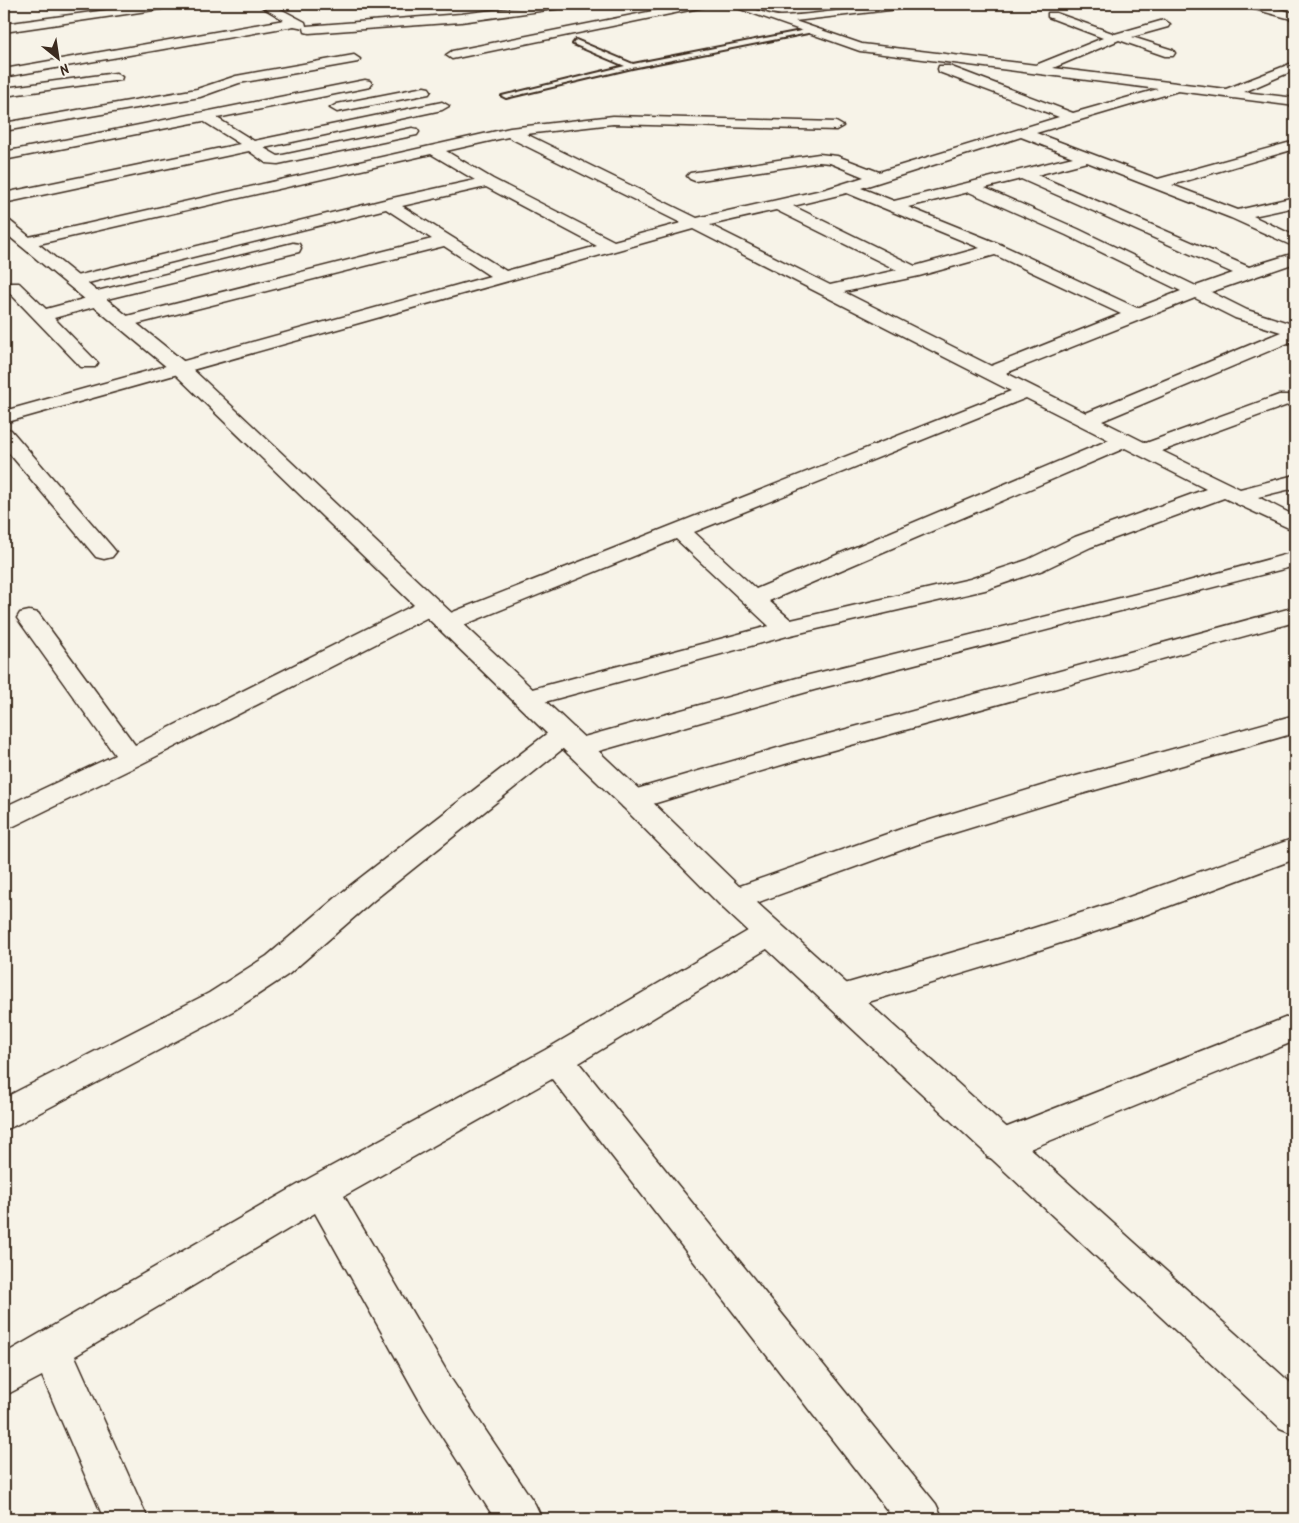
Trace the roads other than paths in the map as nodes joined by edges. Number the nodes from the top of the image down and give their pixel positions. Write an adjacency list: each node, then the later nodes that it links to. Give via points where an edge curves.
1 (174, 4): 16 (street)
2 (263, 4): 13 (street)
3 (569, 4): 17 (street, via 461,18)
4 (704, 4): 27 (street)
5 (732, 4): 9 (street)
6 (770, 4): 9 (street)
7 (915, 4): 14 (street)
8 (1247, 4): 12 (street)
9 (746, 8): 14 (street)
10 (308, 13): 13 (street)
11 (1052, 15): 21 (street)
12 (1295, 17)
13 (290, 19): 17 (street); 28 (street)
14 (779, 20): 18 (street)
15 (1164, 24): 21 (street)
16 (4, 28)
17 (311, 31): 19 (street); 22 (street)
18 (811, 31): 25 (street, via 860,47); 29 (lane)
19 (295, 35)
20 (276, 38): 24 (street)
21 (1117, 38): 26 (street); 32 (street)
22 (329, 42)
23 (576, 42): 29 (lane)
24 (202, 50)
25 (887, 51): 32 (street); 48 (street)
26 (1169, 54)
27 (452, 55)
28 (99, 57): 33 (street); 35 (street)
29 (632, 66): 40 (lane)
30 (1295, 66): 39 (street)
31 (232, 68): 43 (street, via 341,50 354,59 236,80 200,93)
32 (1037, 70): 36 (street)
33 (4, 73)
34 (365, 84): 46 (street)
35 (123, 86): 38 (street); 43 (street)
36 (1178, 87): 39 (street); 48 (street)
37 (424, 91): 45 (street)
38 (4, 92)
39 (1230, 92): 41 (street)
40 (506, 96)
41 (1295, 102)
42 (53, 104): 47 (street)
43 (140, 104): 47 (street)
44 (442, 106): 57 (street)
45 (323, 111)
46 (205, 116): 52 (street); 59 (street)
47 (64, 117): 50 (street)
48 (1074, 118): 55 (street)
49 (836, 126): 54 (street, via 613,120)
50 (4, 127)
51 (247, 127): 52 (street)
52 (225, 129): 57 (street); 61 (street)
53 (412, 132): 57 (street, via 278,160 271,160)
54 (510, 132): 58 (street); 75 (street)
55 (1021, 132): 60 (street); 64 (street)
56 (1295, 145): 66 (street)
57 (252, 146): 69 (street)
58 (433, 150): 65 (street); 76 (street, via 209,200 198,191 190,190)
59 (4, 156)
60 (1087, 158): 62 (street); 66 (street)
61 (13, 169)
62 (1025, 175): 67 (street); 84 (street)
63 (695, 176): 64 (street, via 819,158 832,159)
64 (876, 176): 68 (street)
65 (488, 182): 71 (street); 79 (street)
66 (1158, 184): 74 (street)
67 (968, 186): 73 (street); 88 (street)
68 (849, 188): 72 (street); 73 (street)
69 (4, 198)
70 (1295, 202): 74 (street)
71 (388, 204): 77 (street); 89 (street)
72 (780, 206): 75 (street); 83 (street)
73 (893, 206): 81 (street)
74 (1237, 215): 78 (street)
75 (697, 223): 79 (street); 87 (street)
76 (11, 233): 89 (street)
77 (448, 240): 85 (street); 92 (street)
78 (1295, 242)
79 (612, 247): 85 (street)
80 (293, 248): 89 (street)
81 (996, 249): 83 (street); 90 (street)
82 (1295, 258): 84 (street)
83 (914, 272): 87 (street)
84 (1248, 273): 88 (street)
85 (504, 277): 95 (street)
86 (12, 287): 91 (street)
87 (829, 290): 96 (street)
88 (1197, 292): 90 (street); 93 (street, via 1241,314)
89 (90, 293): 91 (street); 92 (street)
90 (1136, 314): 96 (street)
91 (42, 316): 94 (street)
92 (125, 322): 95 (street)
93 (1295, 331): 100 (street)
94 (88, 363)
95 (181, 369): 99 (street); 111 (street)
96 (992, 372): 97 (street)
97 (1027, 391): 100 (street); 106 (street)
98 (1286, 399): 102 (street)
99 (4, 417)
100 (1085, 422): 102 (street)
101 (4, 434): 107 (street)
102 (1135, 445): 104 (street); 109 (street)
103 (1295, 481): 104 (street)
104 (1231, 493): 105 (street); 113 (street, via 1083,542 1035,565 977,585)
105 (1295, 524)
106 (680, 531): 109 (street); 111 (street)
107 (104, 552)
108 (1295, 559): 116 (street)
109 (755, 598): 113 (street)
110 (1295, 614): 118 (street, via 1133,661 801,748)
111 (439, 615): 114 (street); 117 (street)
112 (29, 618): 117 (street)
113 (786, 629): 114 (street)
114 (526, 699): 116 (street)
115 (1295, 724): 121 (street, via 911,836)
116 (571, 741): 118 (street); 126 (street, via 362,893 278,965 221,1002)
117 (131, 758): 119 (street)
118 (633, 800): 121 (street)
119 (4, 819)
120 (1295, 848): 123 (street, via 1126,910)
121 (734, 900): 122 (street)
122 (769, 932): 123 (street); 125 (street)
123 (842, 998): 127 (street)
124 (1295, 1027): 127 (street)
125 (557, 1060): 128 (street); 134 (street)
126 (4, 1115)
127 (1000, 1146): 131 (street)
128 (322, 1190): 129 (street); 133 (street, via 439,1396)
129 (50, 1349): 130 (street); 132 (street)
130 (4, 1376)
131 (1295, 1414)
132 (126, 1519)
133 (520, 1519)
134 (921, 1519)

